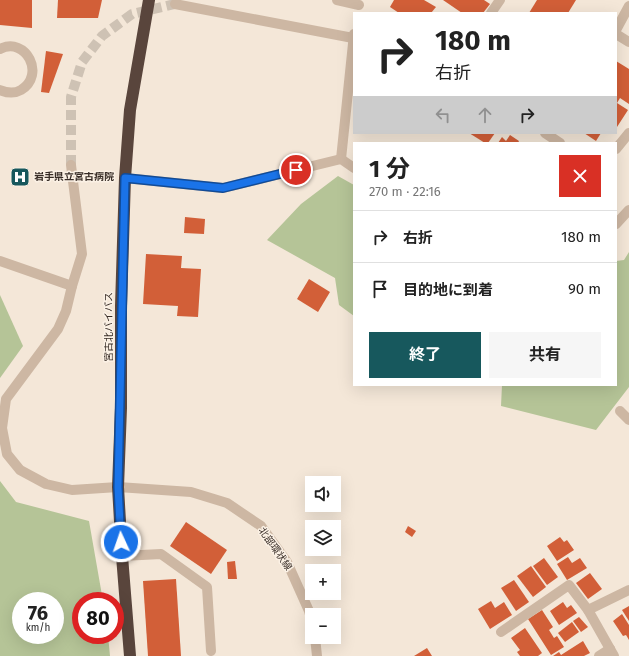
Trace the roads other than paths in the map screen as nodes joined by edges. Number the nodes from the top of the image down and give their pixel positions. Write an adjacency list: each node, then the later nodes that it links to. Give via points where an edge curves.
1 (148, 0): 24 (highway, 宮古北バイパス, via 130,110)
2 (337, 0): 7 (street)
3 (500, 0): 9 (street)
4 (625, 0): 5 (street)
5 (629, 3)
6 (175, 4): 12 (street)
7 (358, 6)
8 (629, 6): 10 (street)
9 (492, 12)
10 (617, 28)
11 (617, 35): 13 (street)
12 (353, 36)
13 (629, 42)
14 (353, 45): 21 (street)
15 (0, 49): 16 (street, via 11,46 19,48 26,52 33,66 30,82 24,88 11,93)
16 (0, 90)
17 (629, 133): 20 (street)
18 (546, 134): 19 (street)
19 (558, 142)
20 (617, 148)
21 (340, 159): 23 (street); 24 (street, via 223,188)
22 (71, 165): 28 (street, 北部環状線, via 82,254)
23 (353, 167)
24 (125, 178): 31 (highway, 宮古北バイパス)
25 (629, 210): 26 (street)
26 (617, 223)
27 (0, 261): 28 (street)
28 (72, 286): 31 (street, 北部環状線, via 58,330 6,399 2,428 7,454 20,470 46,484 72,490)
29 (620, 411): 30 (street)
30 (629, 420)
31 (118, 487): 32 (highway, 宮古北バイパス); 34 (street, 北部環状線, via 191,492 227,503 261,526 287,562)
32 (122, 556): 38 (street, via 161,554 207,586); 40 (highway, 宮古北バイパス)
33 (629, 590): 35 (street)
34 (308, 608)
35 (588, 610): 36 (street, via 569,585); 39 (street)
36 (501, 632)
37 (316, 644): 41 (street)
38 (211, 651)
39 (612, 653): 42 (street)
40 (130, 656)
41 (317, 656)
42 (599, 656)

